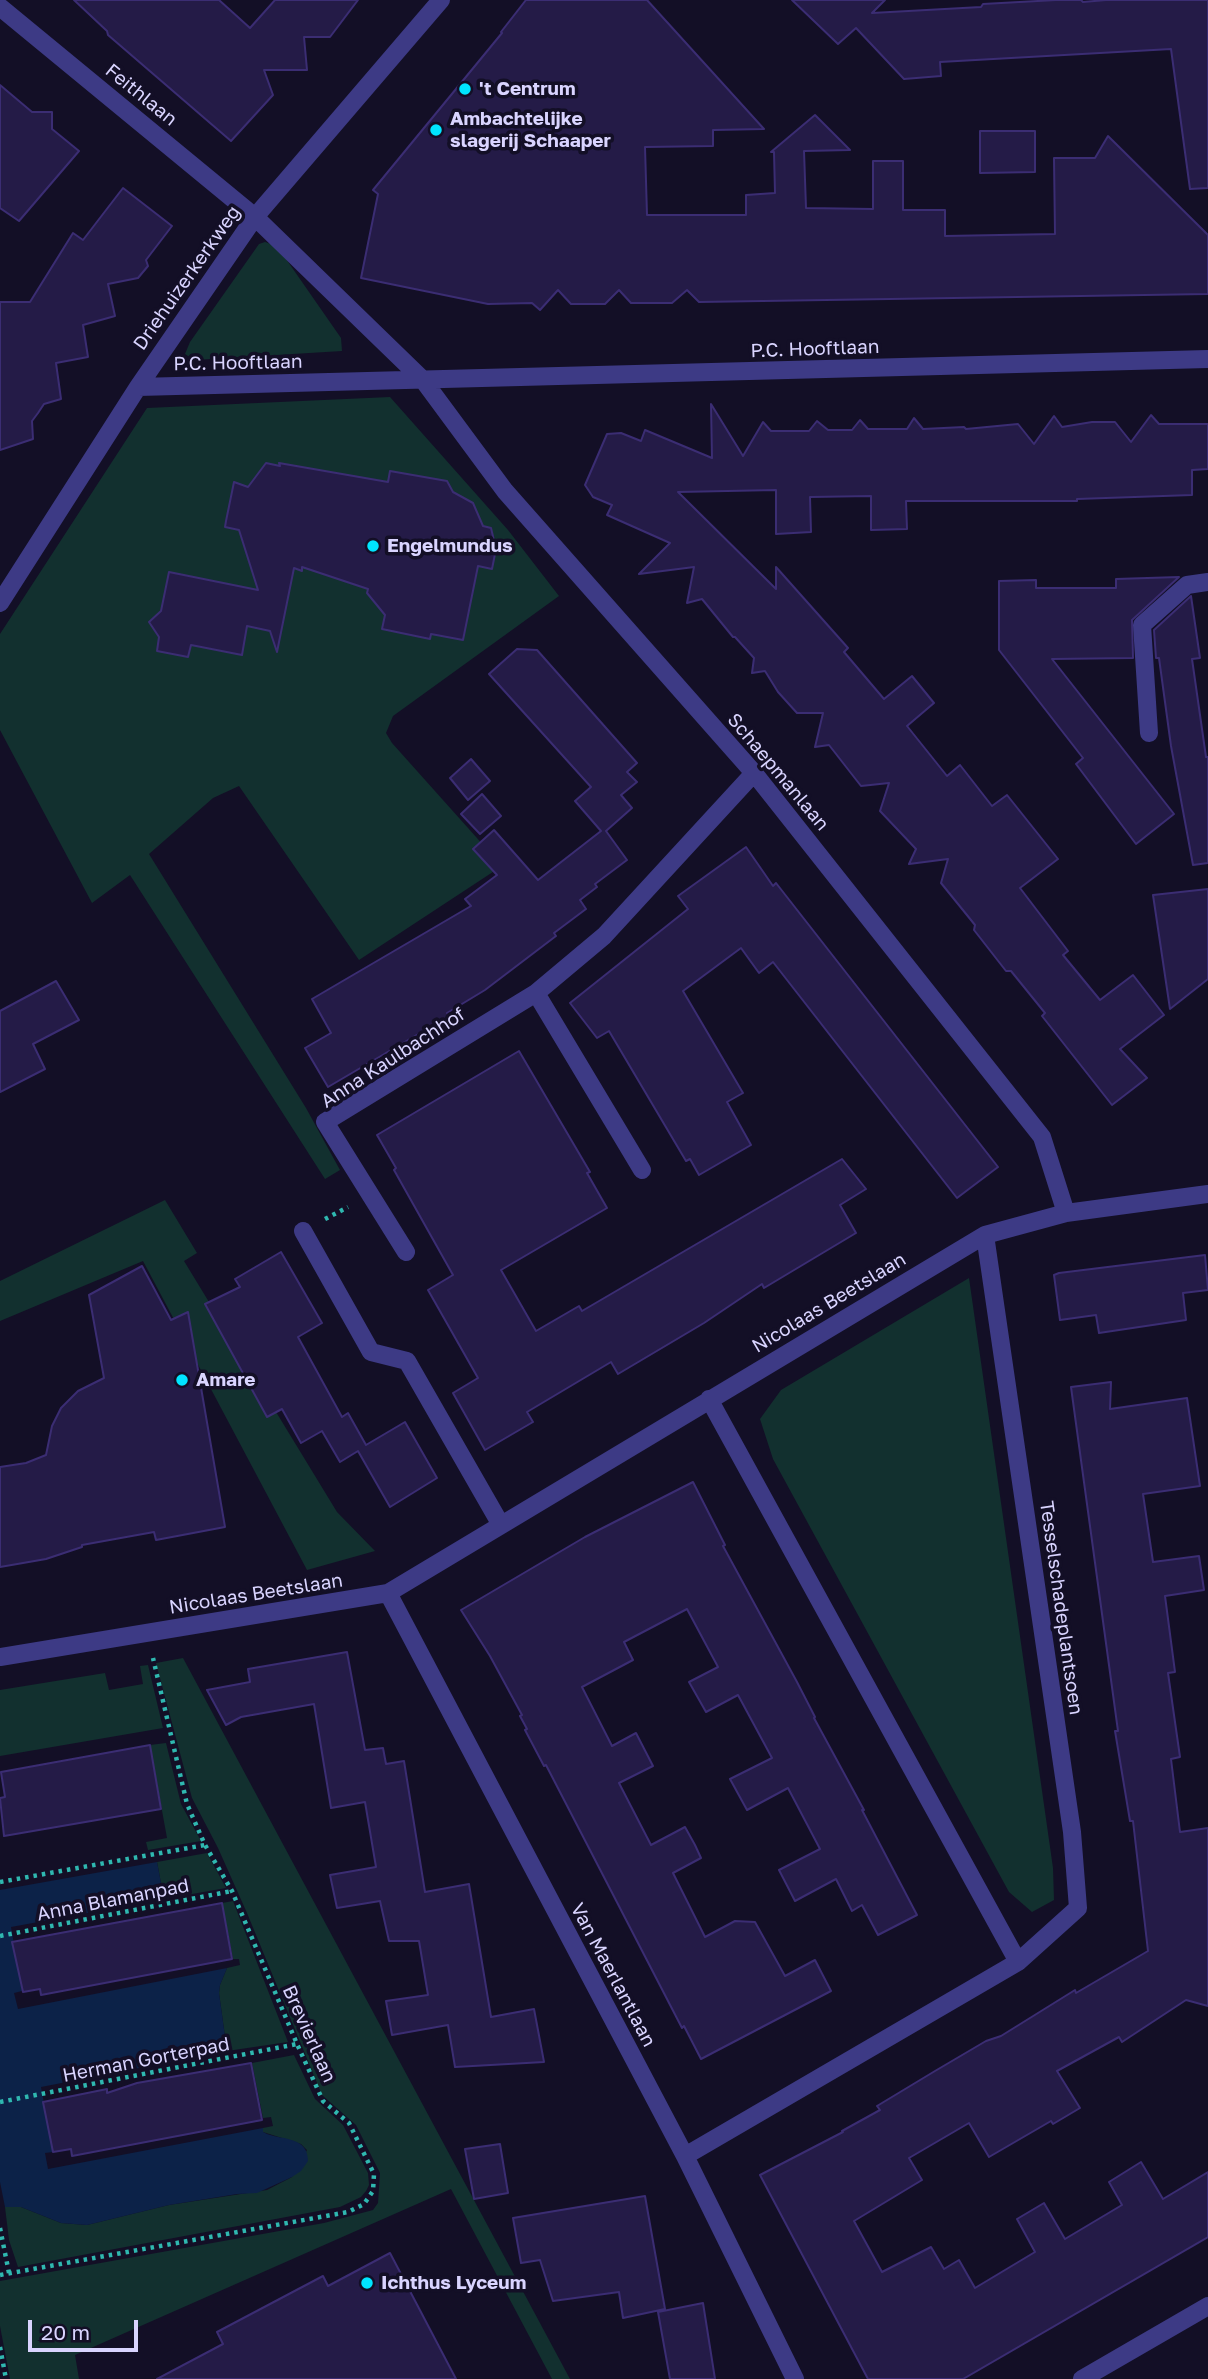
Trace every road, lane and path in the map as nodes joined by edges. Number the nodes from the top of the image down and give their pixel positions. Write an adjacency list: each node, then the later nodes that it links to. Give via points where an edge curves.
1 (441, 0): 3 (street, Driehuizerkerkweg)
2 (0, 7): 3 (street, Feithlaan)
3 (255, 217): 5 (street); 6 (street, Driehuizerkerkweg)
4 (1208, 359): 5 (street, P.C. Hooftlaan)
5 (423, 380): 6 (street, P.C. Hooftlaan); 10 (street, Schaepmanlaan, via 505,491)
6 (138, 387): 8 (street, Driehuizerkerkweg)
7 (1208, 582): 9 (street, via 1186,585 1142,625)
8 (0, 603)
9 (1149, 733)
10 (754, 773): 11 (street, Anna Kaulbachhof, via 604,936); 15 (street, Schaepmanlaan, via 1042,1137)
11 (536, 993): 12 (street); 14 (street, Anna Kaulbachhof, via 325,1122)
12 (642, 1170)
13 (1208, 1194): 15 (street, Nicolaas Beetslaan)
14 (370, 1195): 16 (path); 18 (street, Anna Kaulbachhof)
15 (1066, 1213): 17 (street, Nicolaas Beetslaan)
16 (303, 1231): 20 (street, via 371,1352 407,1361)
17 (985, 1235): 19 (street, Nicolaas Beetslaan); 28 (street, Tesselschadeplantsoen, via 1072,1832 1078,1908)
18 (406, 1252)
19 (709, 1399): 20 (street, Nicolaas Beetslaan); 28 (street)
20 (501, 1525): 21 (street, Nicolaas Beetslaan)
21 (388, 1593): 22 (street, Nicolaas Beetslaan); 31 (street, Van Maerlantlaan)
22 (147, 1633): 23 (street, Nicolaas Beetslaan); 24 (path, Brevierlaan, via 187,1804)
23 (0, 1657)
24 (205, 1845): 25 (path); 26 (path, Brevierlaan)
25 (0, 1882)
26 (232, 1891): 27 (path, Anna Blamanpad); 29 (path, Brevierlaan)
27 (0, 1937)
28 (1018, 1962): 31 (street, Tesselschadeplantsoen)
29 (297, 2044): 30 (path, Herman Gorterpad); 33 (path, Brevierlaan, via 323,2101 349,2123 374,2174 373,2191 363,2204 348,2212)
30 (0, 2102)
31 (685, 2156): 38 (street, Van Maerlantlaan)
32 (0, 2228): 33 (path)
33 (9, 2273): 34 (path, Brevierlaan)
34 (0, 2275)
35 (1208, 2306): 39 (street)
36 (0, 2347): 37 (path)
37 (6, 2379)
38 (796, 2379)
39 (1082, 2379)

